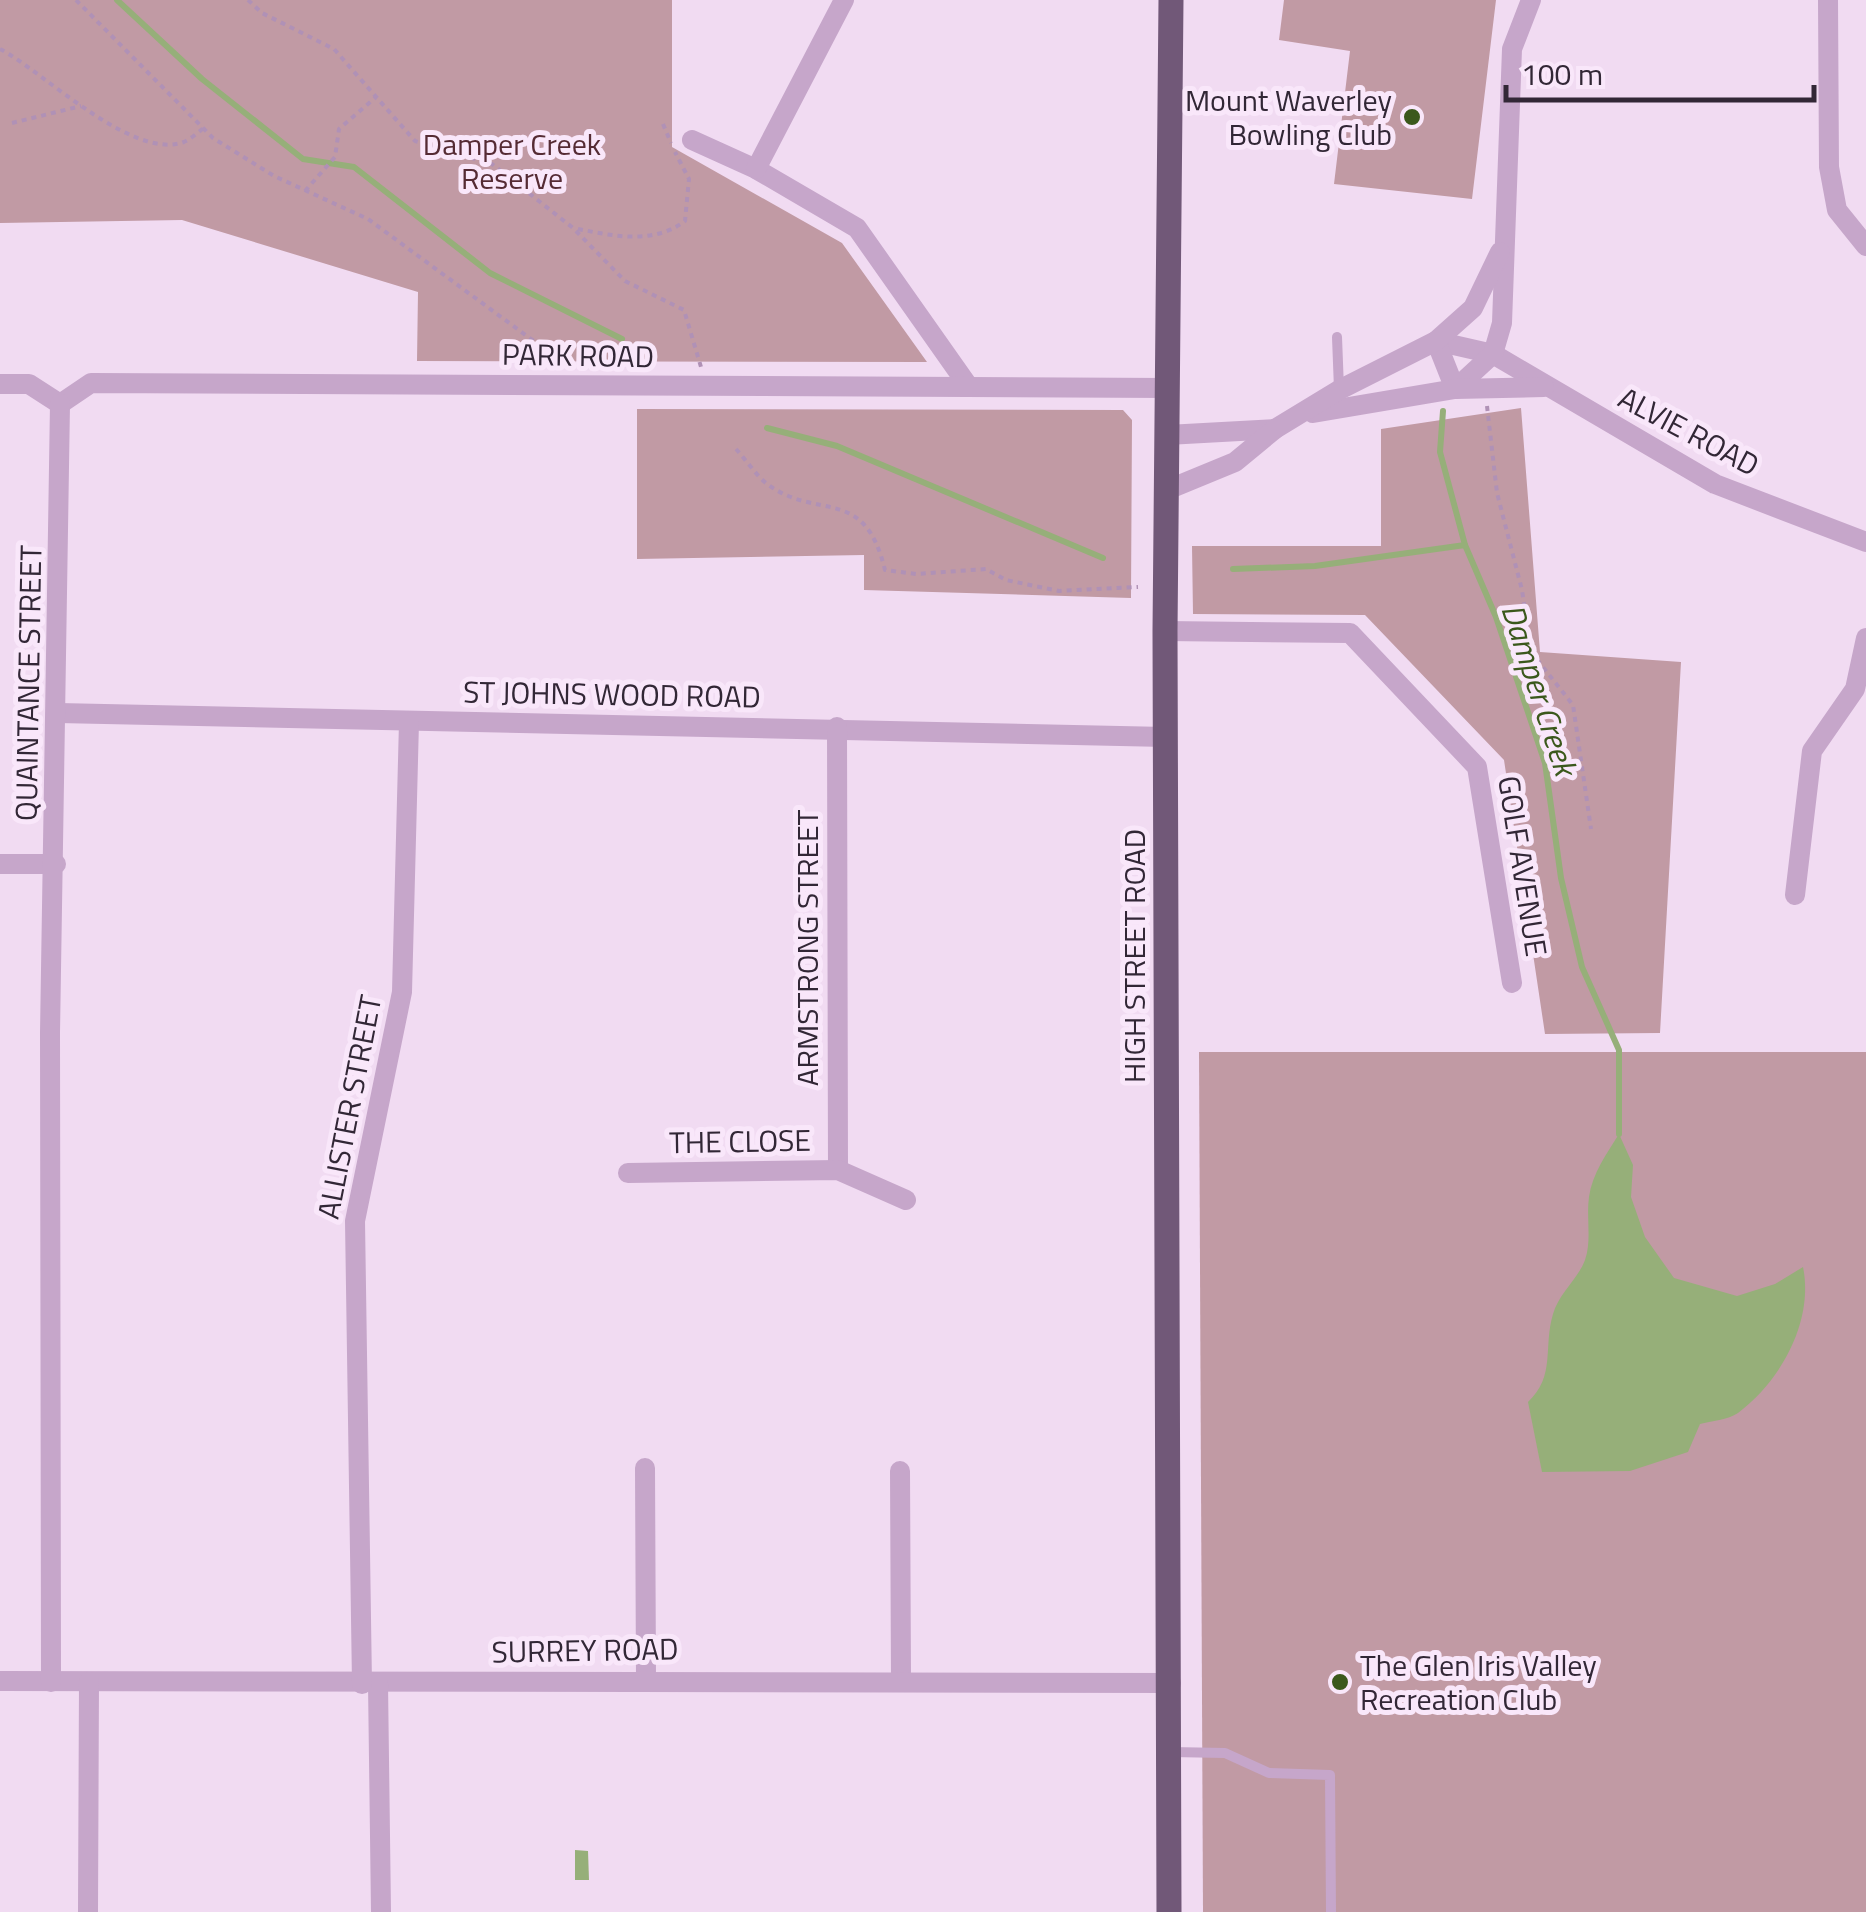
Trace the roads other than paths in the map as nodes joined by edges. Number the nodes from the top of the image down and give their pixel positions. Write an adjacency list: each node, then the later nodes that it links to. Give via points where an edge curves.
1 (844, 0): 6 (street)
2 (1172, 0): 15 (main road, HIGH STREET ROAD)
3 (1531, 0): 7 (street, via 1512,49)
4 (1828, 0): 8 (street, via 1829,167 1837,210)
5 (692, 140): 6 (street)
6 (756, 169): 13 (street, via 857,228)
7 (1506, 230): 10 (street, via 1473,308); 11 (street, via 1502,323)
8 (1866, 246)
9 (1337, 337): 17 (lane)
10 (1436, 342): 11 (street, ALVIE ROAD); 16 (street); 17 (street, ALVIE ROAD)
11 (1493, 354): 14 (street, ALVIE ROAD); 16 (street)
12 (0, 384): 18 (street, via 29,384)
13 (969, 386): 15 (street, PARK ROAD); 18 (street, PARK ROAD, via 91,383)
14 (1544, 387): 16 (street, ALVIE ROAD); 23 (street, ALVIE ROAD, via 1715,484)
15 (1168, 388): 21 (main road, HIGH STREET ROAD)
16 (1456, 389): 19 (street, ALVIE ROAD)
17 (1339, 390): 19 (street, ALVIE ROAD)
18 (60, 404): 26 (street, QUAINTANCE STREET)
19 (1305, 414): 20 (street, ALVIE ROAD)
20 (1275, 429): 21 (street, ALVIE ROAD); 22 (street, ALVIE ROAD, via 1234,462)
21 (1167, 434): 22 (main road, HIGH STREET ROAD)
22 (1167, 490): 24 (main road, HIGH STREET ROAD)
23 (1866, 542)
24 (1165, 631): 29 (main road, HIGH STREET ROAD); 33 (street, GOLF AVENUE, via 1350,633 1477,767)
25 (1866, 638): 32 (street, via 1855,689 1812,751)
26 (58, 712): 27 (street, ST JOHNS WOOD ROAD); 31 (street, QUAINTANCE STREET)
27 (409, 722): 28 (street, ST JOHNS WOOD ROAD); 45 (street, ALLISTER STREET, via 402,992 355,1221)
28 (837, 726): 29 (street, ST JOHNS WOOD ROAD); 34 (street, ARMSTRONG STREET)
29 (1166, 737): 44 (main road, HIGH STREET ROAD)
30 (0, 864): 31 (street)
31 (56, 864): 42 (street, QUAINTANCE STREET)
32 (1796, 895)
33 (1512, 984)
34 (838, 1170): 35 (street, THE CLOSE); 36 (street, THE CLOSE)
35 (628, 1174)
36 (906, 1200)
37 (645, 1468): 39 (street)
38 (900, 1471): 40 (street)
39 (646, 1678): 40 (street, SURREY ROAD); 45 (street, SURREY ROAD)
40 (901, 1679): 44 (street, SURREY ROAD)
41 (0, 1681): 42 (street, SURREY ROAD)
42 (51, 1682): 43 (street, SURREY ROAD)
43 (89, 1682): 45 (street, SURREY ROAD); 47 (street)
44 (1171, 1682): 46 (main road, HIGH STREET ROAD)
45 (370, 1683): 48 (street, ALLISTER STREET)
46 (1170, 1752): 49 (main road, HIGH STREET ROAD); 50 (lane, via 1225,1753 1269,1772 1330,1775)
47 (88, 1912)
48 (381, 1912)
49 (1169, 1912)
50 (1332, 1912)

